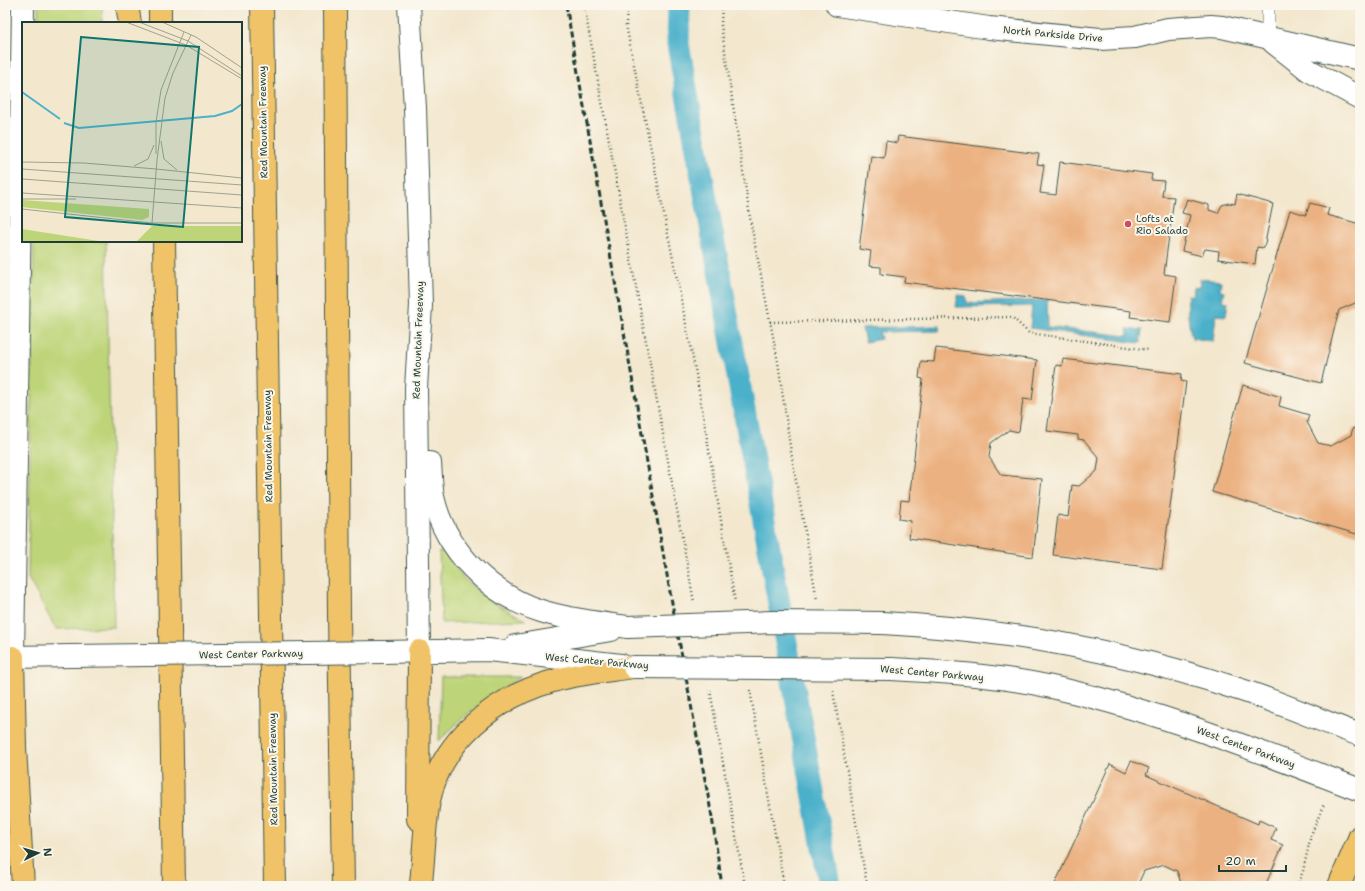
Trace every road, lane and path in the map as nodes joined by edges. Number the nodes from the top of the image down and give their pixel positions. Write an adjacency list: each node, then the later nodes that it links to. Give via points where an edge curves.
1 (23, 5): 12 (street)
2 (127, 5): 13 (main road)
3 (160, 5): 14 (main road)
4 (262, 5): 41 (main road, Red Mountain Freeway)
5 (335, 5): 42 (main road)
6 (409, 5): 20 (street, Red Mountain Freeeway)
7 (584, 5): 23 (path)
8 (627, 5): 25 (path, via 626,25 696,374)
9 (722, 5): 21 (path, via 720,25 751,224)
10 (837, 5): 15 (street, North Parkside Drive, via 989,28 1100,39 1135,37 1168,29 1211,26)
11 (1268, 5): 15 (lane)
12 (23, 22)
13 (130, 22)
14 (160, 22)
15 (1268, 38): 16 (street, North Parkside Drive); 18 (street, North Parkside Drive, via 1310,70)
16 (1360, 59)
17 (22, 70): 29 (street)
18 (1360, 98)
19 (164, 242): 40 (main road)
20 (421, 305): 26 (street, via 433,496 438,514 455,547 493,587 526,606 562,616); 28 (street, Red Mountain Freeeway, via 416,388)
21 (770, 322): 22 (path, via 1012,317 1029,333); 24 (path)
22 (1149, 350)
23 (694, 602)
24 (817, 603)
25 (736, 607)
26 (628, 628): 27 (street, West Center Parkway); 34 (street, West Center Parkway, bridge, via 773,622 882,623 972,629 1109,652 1235,688)
27 (488, 650): 28 (street, West Center Parkway); 30 (street, West Center Parkway)
28 (419, 651): 29 (street, West Center Parkway, bridge); 38 (main road, via 417,800)
29 (13, 657): 39 (main road)
30 (634, 667): 35 (street, West Center Parkway, bridge, via 891,669 979,676 1064,689 1197,728); 38 (main road, via 573,676 535,687 498,705 465,732 440,769 429,801)
31 (749, 684): 44 (path)
32 (832, 684): 45 (path)
33 (710, 688): 43 (path)
34 (1360, 735)
35 (1360, 790)
36 (1324, 804): 46 (path, via 1311,835)
37 (1360, 836): 47 (main road)
38 (421, 884)
39 (23, 886)
40 (174, 886)
41 (275, 886)
42 (343, 886)
43 (745, 886)
44 (784, 886)
45 (867, 886)
46 (1297, 886)
47 (1339, 886)

